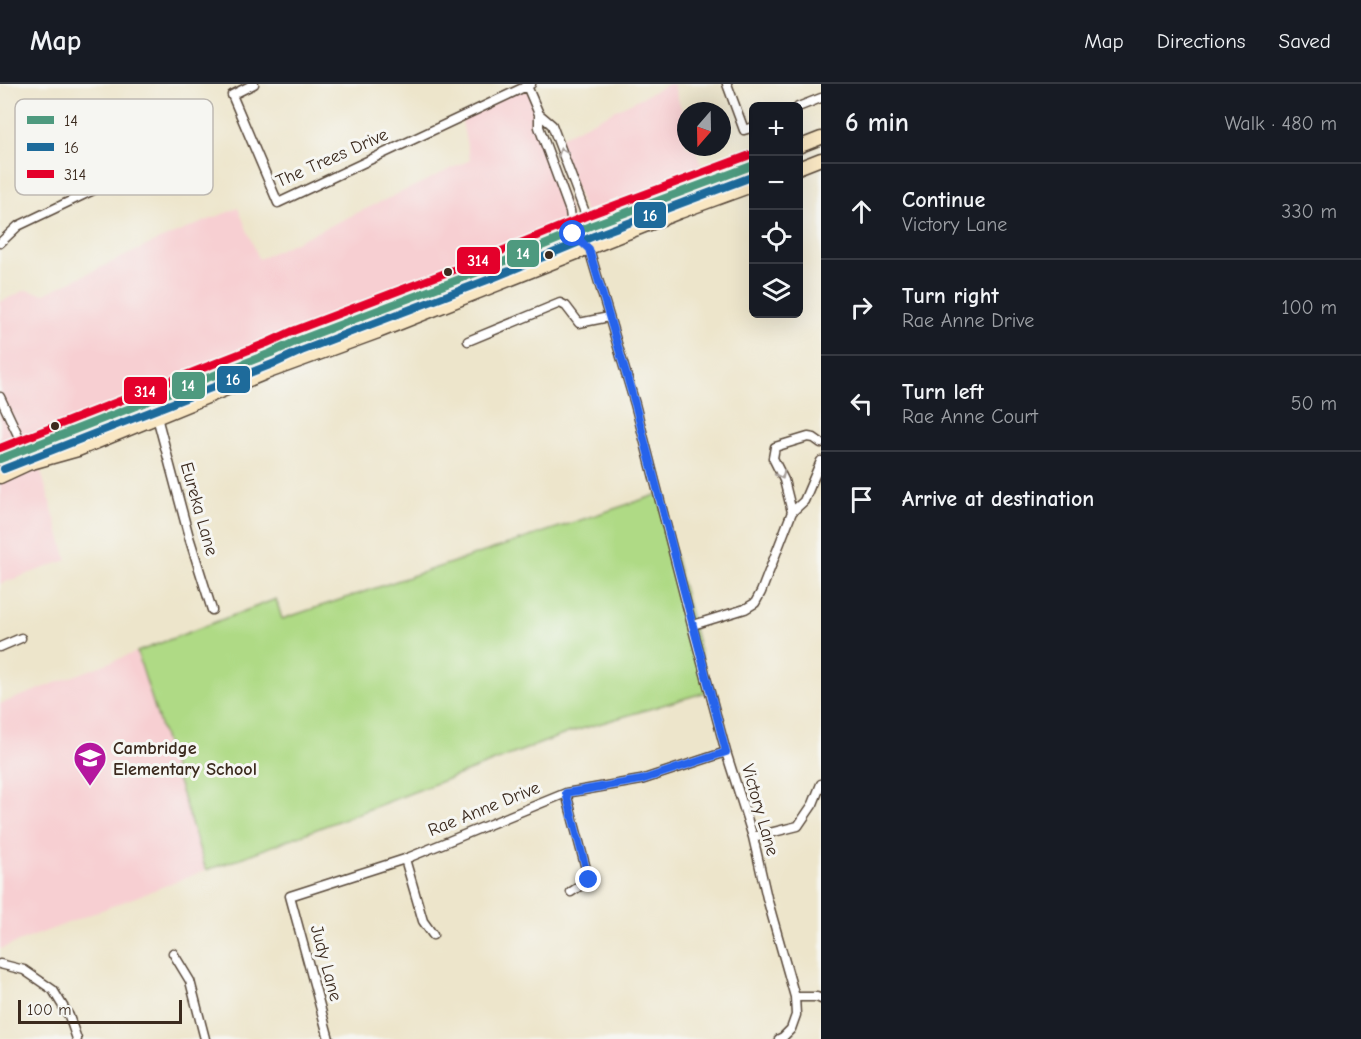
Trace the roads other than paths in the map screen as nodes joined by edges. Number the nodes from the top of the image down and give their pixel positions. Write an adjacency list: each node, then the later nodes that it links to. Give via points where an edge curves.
1 (254, 84): 3 (street, The Trees Drive, via 232,95 278,203)
2 (727, 84): 7 (street, via 744,130)
3 (529, 85): 6 (street, The Trees Drive)
4 (821, 98): 5 (street)
5 (803, 106)
6 (538, 114): 15 (street, The Trees Drive, one-way to 6, via 552,125); 16 (street, The Trees Drive, via 539,127 570,211)
7 (749, 128)
8 (821, 138): 9 (main road)
9 (803, 145)
10 (821, 159): 12 (main road)
11 (749, 166): 15 (main road)
12 (803, 166)
13 (749, 186): 18 (main road)
14 (83, 195): 17 (street, via 18,226)
15 (590, 226): 16 (main road); 18 (street, The Trees Drive)
16 (573, 234): 18 (street); 24 (main road)
17 (0, 243)
18 (589, 249): 19 (street, Victory Lane); 22 (main road)
19 (609, 316): 20 (street, via 579,323 560,303); 30 (street, Victory Lane)
20 (468, 341)
21 (0, 397): 24 (street)
22 (157, 417): 27 (main road); 29 (street, Eureka Lane)
23 (821, 443): 28 (street, one-way to 28, via 808,437 775,447 773,458 784,480)
24 (25, 450): 25 (main road)
25 (0, 459)
26 (821, 461): 28 (street, via 804,501)
27 (0, 477)
28 (792, 512): 30 (street, via 754,603)
29 (212, 610)
30 (693, 625): 33 (street, Victory Lane)
31 (21, 638): 32 (street)
32 (0, 647)
33 (726, 752): 35 (street, Rae Anne Drive, via 641,780); 36 (street, Victory Lane)
34 (821, 784): 36 (street, via 798,826)
35 (566, 793): 37 (street, Rae Anne Drive); 38 (street, via 589,880)
36 (753, 837): 43 (street, Victory Lane)
37 (405, 859): 39 (street, Rae Anne Drive); 40 (street, via 423,921)
38 (571, 892)
39 (290, 896): 47 (street, Judy Lane)
40 (433, 935)
41 (173, 953): 46 (street, via 190,981)
42 (0, 964): 45 (street, via 24,970 53,990)
43 (795, 997): 44 (street); 48 (street, via 796,1015 791,1029)
44 (821, 999)
45 (77, 1039)
46 (206, 1039)
47 (329, 1039)
48 (779, 1039)

